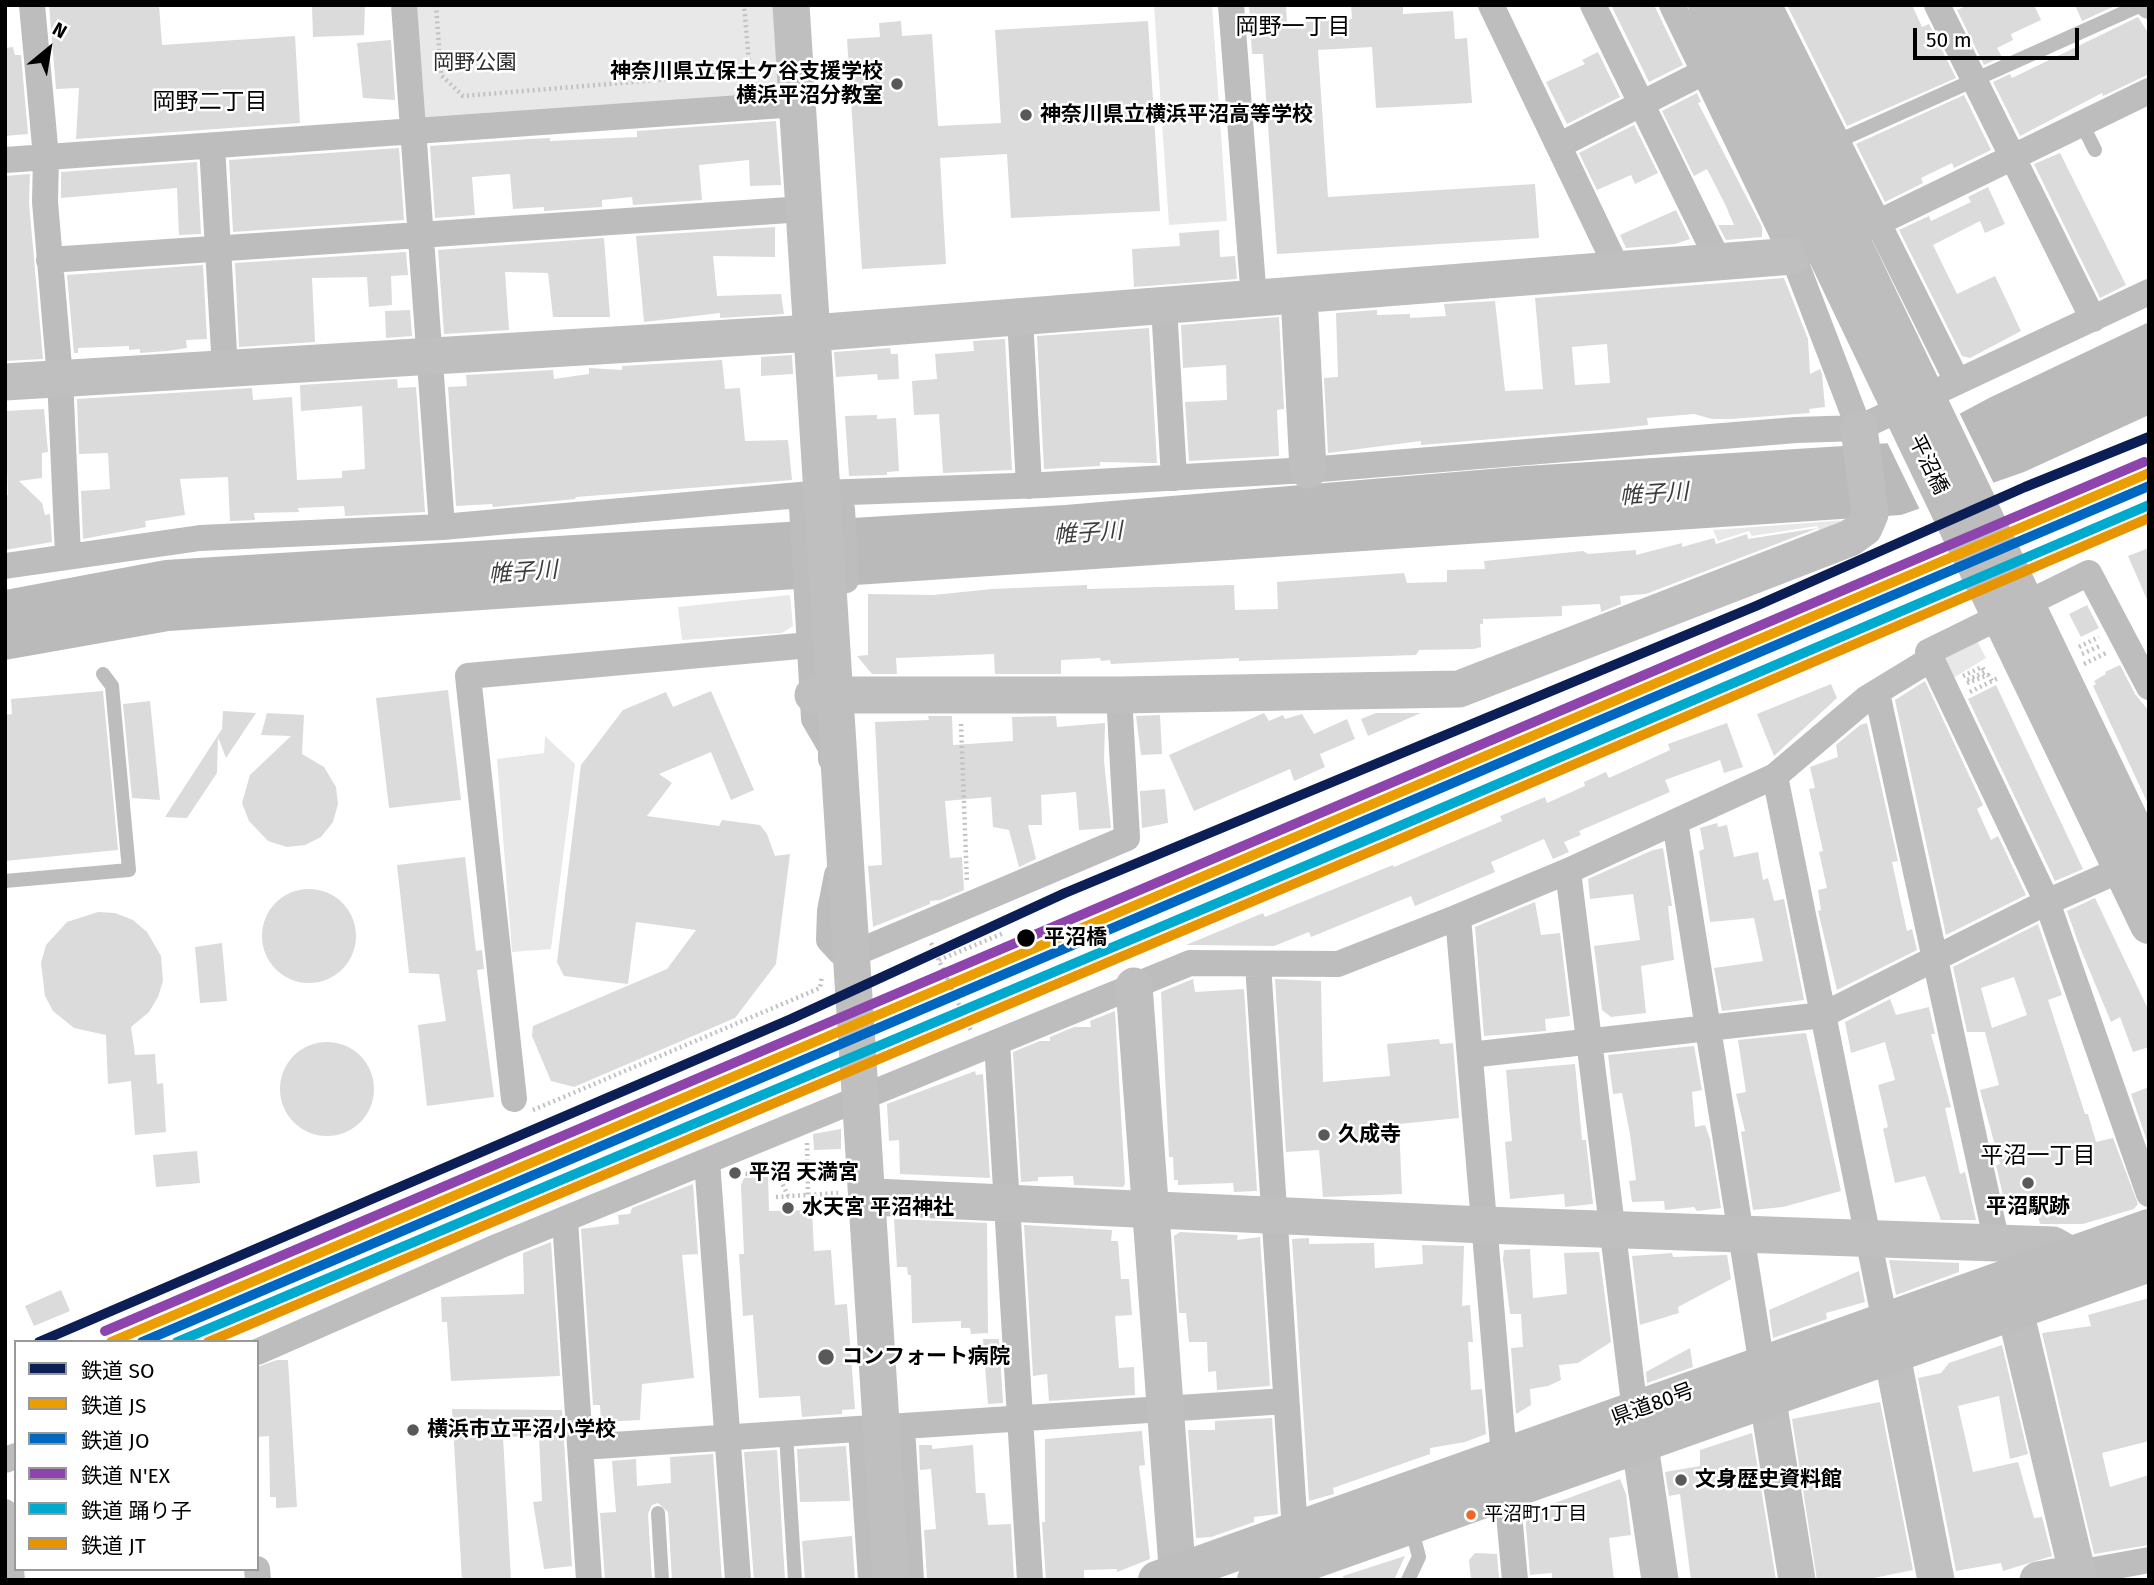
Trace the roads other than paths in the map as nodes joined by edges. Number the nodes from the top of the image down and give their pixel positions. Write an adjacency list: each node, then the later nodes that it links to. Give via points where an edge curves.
1 (32, 5): 24 (street)
2 (404, 5): 19 (street)
3 (791, 5): 16 (street)
4 (1231, 5): 37 (street)
5 (1491, 5): 21 (street)
6 (1593, 5): 17 (street)
7 (1672, 5): 13 (street)
8 (1707, 5): 70 (main road, 平沼橋)
9 (1738, 5): 65 (main road, 平沼橋)
10 (1769, 5): 20 (street)
11 (1937, 5): 14 (street)
12 (2141, 5): 14 (lane)
13 (1704, 72): 17 (street); 31 (street)
14 (1974, 80): 20 (lane); 25 (street)
15 (2149, 91): 18 (street)
16 (797, 104): 19 (street); 27 (street)
17 (1642, 104): 21 (street); 33 (street)
18 (2082, 124): 23 (lane); 25 (street)
19 (414, 131): 22 (street); 29 (street)
20 (1836, 142): 28 (street)
21 (1560, 145): 34 (street)
22 (212, 146): 24 (street); 30 (street)
23 (2095, 150)
24 (46, 157): 26 (street); 32 (street)
25 (2013, 158): 28 (street); 40 (street)
26 (5, 160)
27 (804, 209): 29 (street); 41 (street)
28 (1877, 225): 31 (street); 45 (street)
29 (420, 235): 30 (street); 42 (street)
30 (218, 248): 32 (street); 43 (street)
31 (1793, 256): 33 (street); 47 (street)
32 (49, 260): 44 (street)
33 (1719, 262): 34 (street)
34 (1618, 270): 36 (street)
35 (2149, 292): 40 (street)
36 (1299, 295): 37 (street); 48 (street)
37 (1254, 299): 38 (street)
38 (1164, 306): 39 (street); 49 (street)
39 (1020, 317): 41 (street); 50 (street)
40 (2093, 319): 45 (street)
41 (812, 333): 42 (street); 51 (street)
42 (428, 357): 43 (street); 52 (street)
43 (225, 369): 44 (street)
44 (60, 378): 46 (street); 53 (street)
45 (1957, 381): 47 (street)
46 (5, 382)
47 (1859, 428): 48 (street); 62 (street, via 1870,513 1864,528 1850,538 1459,689)
48 (1308, 470): 49 (street)
49 (1174, 478): 50 (street)
50 (1029, 486): 51 (street)
51 (822, 506): 52 (street); 55 (street, via 807,597); 61 (street, via 847,596); 123 (street)
52 (442, 527): 53 (street, via 200,538)
53 (68, 555): 54 (street)
54 (5, 566)
55 (810, 645): 60 (street); 81 (street, via 468,676)
56 (1931, 659): 58 (street, via 1928,652 1942,644 2089,573); 59 (street); 68 (street)
57 (103, 674): 67 (lane, via 112,686 129,870)
58 (2149, 687)
59 (1877, 693): 63 (street); 72 (street)
60 (813, 695): 61 (street); 71 (street, via 814,719 831,748 837,875 829,940 840,952)
61 (853, 695): 62 (street); 71 (street, via 855,721 846,746)
62 (1119, 695): 71 (street, via 1127,838)
63 (1775, 776): 64 (street); 75 (street)
64 (1675, 822): 66 (street); 76 (street)
65 (2149, 859): 68 (street)
66 (1568, 871): 69 (street); 78 (street)
67 (5, 880)
68 (2047, 902): 72 (street); 84 (street)
69 (1458, 917): 73 (street, via 1338,964); 79 (street)
70 (2149, 925)
71 (860, 951)
72 (1935, 960): 75 (street); 94 (street)
73 (1258, 964): 74 (street, via 1190,963); 87 (street)
74 (1134, 986): 77 (street); 86 (street)
75 (1823, 1015): 76 (street); 93 (street)
76 (1709, 1027): 78 (street); 92 (street)
77 (985, 1040): 80 (street); 85 (street)
78 (1590, 1042): 79 (street); 91 (street)
79 (1470, 1055): 89 (street)
80 (860, 1099): 82 (street); 83 (street)
81 (523, 1105)
82 (707, 1161): 88 (street); 107 (street)
83 (866, 1194): 85 (street); 105 (street)
84 (2149, 1194)
85 (1009, 1205): 86 (street); 103 (street)
86 (1150, 1210): 87 (street); 102 (street)
87 (1275, 1215): 89 (street); 101 (street)
88 (565, 1220): 99 (street); 108 (street)
89 (1484, 1226): 91 (street); 109 (street)
90 (2149, 1228): 95 (main road, 県道80号)
91 (1612, 1230): 92 (street); 104 (street)
92 (1742, 1235): 93 (street); 100 (street)
93 (1869, 1238): 94 (street); 98 (street)
94 (1985, 1243): 95 (street, via 2053,1245); 97 (street)
95 (2072, 1256): 97 (main road, 県道80号)
96 (2149, 1264): 97 (main road, 県道80号)
97 (2002, 1293): 98 (main road, 県道80号); 115 (street)
98 (1889, 1339): 100 (main road, 県道80号); 131 (street)
99 (259, 1351)
100 (1765, 1383): 104 (main road, 県道80号); 130 (street)
101 (1286, 1401): 102 (street); 113 (street)
102 (1166, 1411): 103 (street); 116 (street)
103 (1021, 1420): 105 (street); 125 (street)
104 (1638, 1428): 109 (main road, 県道80号); 129 (street)
105 (881, 1429): 106 (street); 122 (street); 124 (street)
106 (786, 1434): 107 (street); 121 (lane)
107 (727, 1438): 108 (street); 120 (street)
108 (582, 1447): 118 (street)
109 (1505, 1475): 112 (main road, 県道80号); 113 (main road, 県道80号); 128 (street)
110 (5, 1512): 117 (street)
111 (658, 1513): 119 (lane)
112 (1410, 1526): 113 (main road, 県道80号); 127 (lane, via 1419,1557)
113 (1297, 1559): 116 (main road, 県道80号); 126 (main road, 県道80号)
114 (2149, 1560): 115 (street)
115 (2079, 1576): 132 (street)
116 (1171, 1577)
117 (12, 1580)
118 (589, 1580)
119 (662, 1580)
120 (738, 1580)
121 (795, 1580)
122 (871, 1580)
123 (891, 1580)
124 (911, 1580)
125 (1030, 1580)
126 (1256, 1580)
127 (1408, 1580)
128 (1515, 1580)
129 (1660, 1580)
130 (1797, 1580)
131 (1936, 1580)
132 (2038, 1580)

